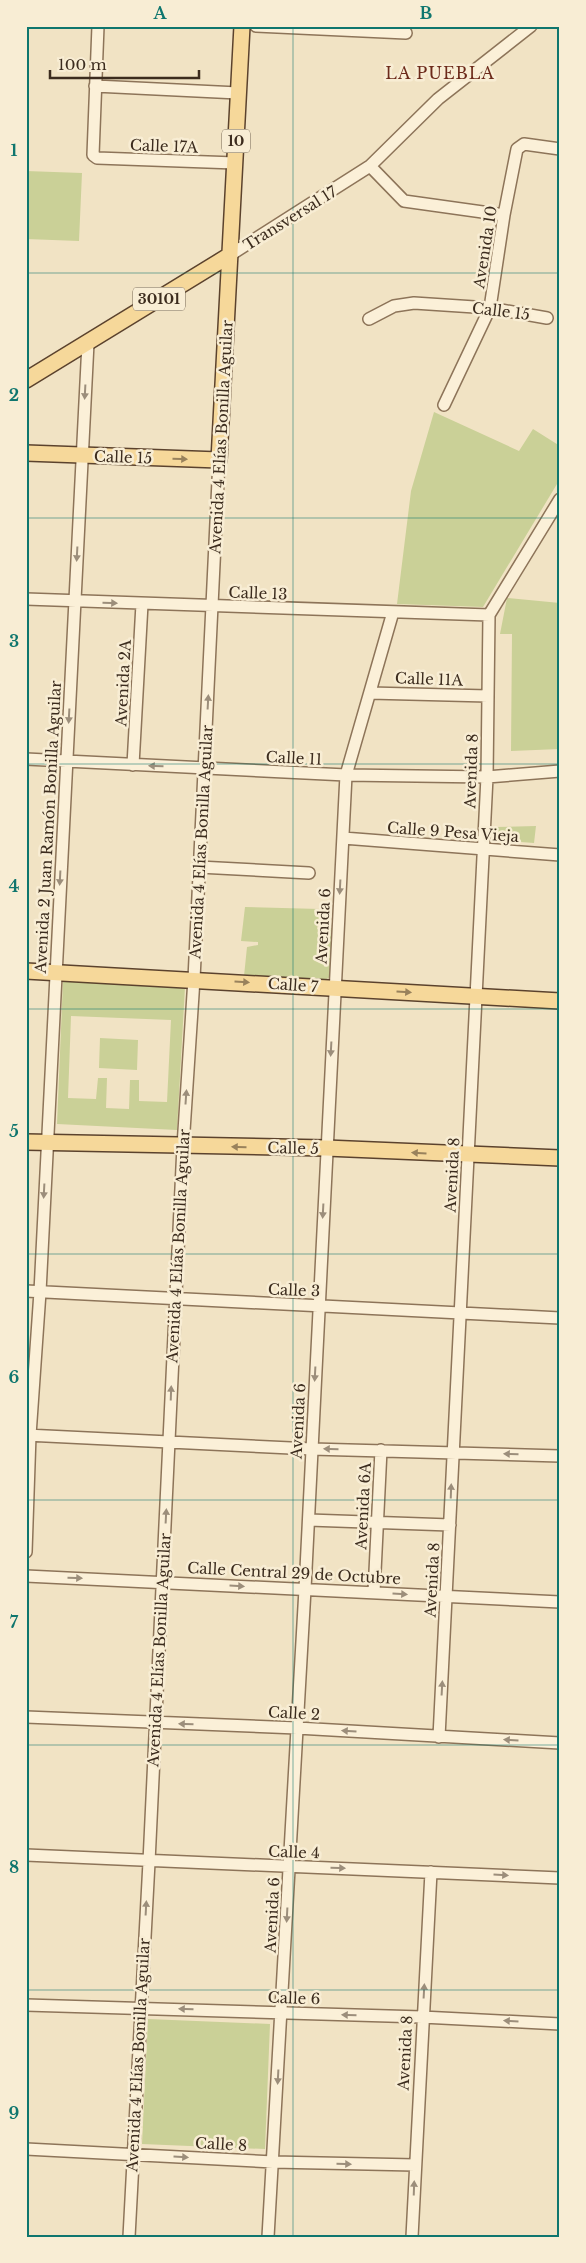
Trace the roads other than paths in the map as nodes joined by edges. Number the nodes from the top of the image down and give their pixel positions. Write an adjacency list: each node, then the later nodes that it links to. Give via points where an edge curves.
1 (98, 26): 6 (street)
2 (242, 26): 7 (main road, 10)
3 (256, 26): 5 (street)
4 (532, 26): 10 (street, Transversal 17, via 438,99)
5 (406, 33)
6 (95, 86): 7 (street); 9 (street, Calle 17A, via 93,155 96,158)
7 (238, 93): 9 (main road, 10)
8 (560, 149): 11 (street, Avenida 10, via 524,144 517,149)
9 (235, 163): 12 (main road, 10)
10 (370, 166): 11 (street, via 404,201); 12 (street, Transversal 17)
11 (504, 215): 15 (street, Avenida 10)
12 (230, 255): 13 (main road, Transversal 17 / 30101); 14 (main road, Avenida 4 Elías Bonilla Aguilar / 10)
13 (212, 266): 14 (main road); 18 (main road, Transversal 17 / 30101)
14 (228, 301): 23 (main road, Avenida 4 Elías Bonilla Aguilar / 10)
15 (490, 308): 16 (street, Calle 15); 17 (street, Calle 15, via 414,303 394,306); 20 (street, Avenida 10)
16 (547, 318)
17 (369, 319)
18 (88, 343): 19 (main road, Transversal 17); 22 (street, Avenida 2 Juan Ramón Bonilla Aguilar, one-way to 22)
19 (26, 380)
20 (444, 405)
21 (26, 453): 22 (main road, Calle 15)
22 (82, 456): 23 (main road, Calle 15, one-way to 23); 26 (street, Avenida 2 Juan Ramón Bonilla Aguilar, one-way to 26)
23 (219, 460): 28 (street, Avenida 4 Elías Bonilla Aguilar)
24 (560, 499): 30 (street)
25 (26, 599): 26 (street, Calle 13)
26 (74, 602): 27 (street, Calle 13, one-way to 27); 34 (street, Avenida 2 Juan Ramón Bonilla Aguilar, one-way to 34)
27 (142, 604): 28 (street, Calle 13); 35 (street, Avenida 2A)
28 (213, 607): 29 (street, Calle 13); 36 (street, Avenida 4 Elías Bonilla Aguilar, one-way to 28)
29 (393, 612): 30 (street, Calle 13); 31 (street, Avenida 6)
30 (489, 615): 32 (street, Avenida 8)
31 (370, 693): 32 (street, Calle 11A); 38 (street, Avenida 6)
32 (488, 696): 39 (street, Avenida 8)
33 (26, 759): 34 (street, Calle 11)
34 (66, 761): 35 (street, Calle 11); 46 (street, Avenida 2 Juan Ramón Bonilla Aguilar, one-way to 46)
35 (133, 765): 36 (street, Calle 11, one-way to 35)
36 (204, 768): 38 (street, Calle 11); 43 (street, Avenida 4 Elías Bonilla Aguilar)
37 (560, 771): 39 (street, Calle 11)
38 (346, 775): 39 (street, Calle 11); 40 (street, Avenida 6)
39 (487, 777): 41 (street, Avenida 8)
40 (343, 838): 41 (street, Calle 9 Pesa Vieja); 48 (street, Avenida 6, one-way to 48)
41 (484, 849): 42 (street, Calle 9 Pesa Vieja); 49 (street, Avenida 8)
42 (560, 855)
43 (199, 867): 44 (street); 47 (street, Avenida 4 Elías Bonilla Aguilar)
44 (309, 873)
45 (26, 971): 46 (main road, Calle 7)
46 (55, 973): 47 (main road, Calle 7); 52 (street, Avenida 2 Juan Ramón Bonilla Aguilar)
47 (194, 979): 48 (main road, Calle 7, one-way to 48); 53 (street, Avenida 4 Elías Bonilla Aguilar, one-way to 47)
48 (334, 988): 49 (main road, Calle 7, one-way to 49); 54 (street, Avenida 6, one-way to 54)
49 (477, 997): 50 (main road, Calle 7); 55 (street, Avenida 8)
50 (560, 1001)
51 (26, 1142): 52 (main road, Calle 5)
52 (46, 1142): 53 (main road, Calle 5); 58 (street, Avenida 2 Juan Ramón Bonilla Aguilar, one-way to 58)
53 (183, 1146): 54 (main road, Calle 5, one-way to 53); 59 (street, Avenida 4 Elías Bonilla Aguilar)
54 (326, 1148): 55 (main road, Calle 5, one-way to 54); 60 (street, Avenida 6, one-way to 60)
55 (468, 1156): 56 (main road, Calle 5); 61 (street, Avenida 8)
56 (560, 1158)
57 (26, 1291): 58 (street, Calle 3)
58 (40, 1292): 59 (street, Calle 3); 63 (street, Avenida 2 Juan Ramón Bonilla Aguilar)
59 (175, 1300): 60 (street, Calle 3); 64 (street, Avenida 4 Elías Bonilla Aguilar, one-way to 59)
60 (318, 1306): 61 (street, Calle 3); 65 (street, Avenida 6, one-way to 65)
61 (460, 1313): 62 (street, Calle 3); 67 (street, Avenida 8)
62 (560, 1318)
63 (28, 1435): 64 (street); 72 (street, Avenida 2 Juan Ramón Bonilla Aguilar)
64 (170, 1442): 65 (street); 74 (street, Avenida 4 Elías Bonilla Aguilar, one-way to 64)
65 (312, 1449): 66 (street, one-way to 65); 69 (street, Avenida 6)
66 (381, 1450): 67 (street); 70 (street, Avenida 6A)
67 (453, 1451): 68 (street, one-way to 67); 71 (street, Avenida 8, one-way to 67)
68 (560, 1456)
69 (308, 1520): 70 (street); 75 (street, Avenida 6)
70 (378, 1521): 71 (street); 76 (street, Avenida 6A)
71 (450, 1525): 77 (street, Avenida 8)
72 (26, 1552)
73 (26, 1576): 74 (street, Calle Central 29 de Octubre, one-way to 74)
74 (163, 1582): 75 (street, Calle Central 29 de Octubre, one-way to 75); 80 (street, Avenida 4 Elías Bonilla Aguilar)
75 (305, 1589): 76 (street, Calle Central 29 de Octubre); 81 (street, Avenida 6)
76 (374, 1592): 77 (street, Calle Central 29 de Octubre, one-way to 77)
77 (446, 1596): 78 (street, Calle Central 29 de Octubre); 82 (street, Avenida 8, one-way to 77)
78 (560, 1602)
79 (26, 1717): 80 (street, Calle 2)
80 (156, 1722): 81 (street, Calle 2, one-way to 80); 85 (street, Avenida 4 Elías Bonilla Aguilar)
81 (297, 1728): 82 (street, Calle 2, one-way to 81); 86 (street, Avenida 6)
82 (439, 1737): 83 (street, Calle 2, one-way to 82)
83 (560, 1743)
84 (26, 1856): 85 (street, Calle 4)
85 (149, 1862): 86 (street, Calle 4); 90 (street, Avenida 4 Elías Bonilla Aguilar, one-way to 85)
86 (290, 1866): 87 (street, Calle 4, one-way to 87); 91 (street, Avenida 6, one-way to 91)
87 (431, 1872): 88 (street, Calle 4, one-way to 88); 92 (street, Avenida 8, one-way to 87)
88 (560, 1878)
89 (26, 2005): 90 (street, Calle 6)
90 (141, 2008): 91 (street, Calle 6, one-way to 90); 95 (street, Avenida 4 Elías Bonilla Aguilar)
91 (282, 2012): 92 (street, Calle 6, one-way to 91); 96 (street, Avenida 6, one-way to 96)
92 (422, 2017): 93 (street, Calle 6, one-way to 92); 97 (street, Avenida 8)
93 (560, 2024)
94 (26, 2149): 95 (street, Calle 8)
95 (132, 2155): 96 (street, Calle 8, one-way to 96); 98 (street, Avenida 4 Elías Bonilla Aguilar)
96 (273, 2162): 97 (street, Calle 8, one-way to 97); 99 (street, Avenida 6)
97 (415, 2165): 100 (street, Avenida 8, one-way to 97)
98 (129, 2237)
99 (268, 2237)
100 (412, 2237)

